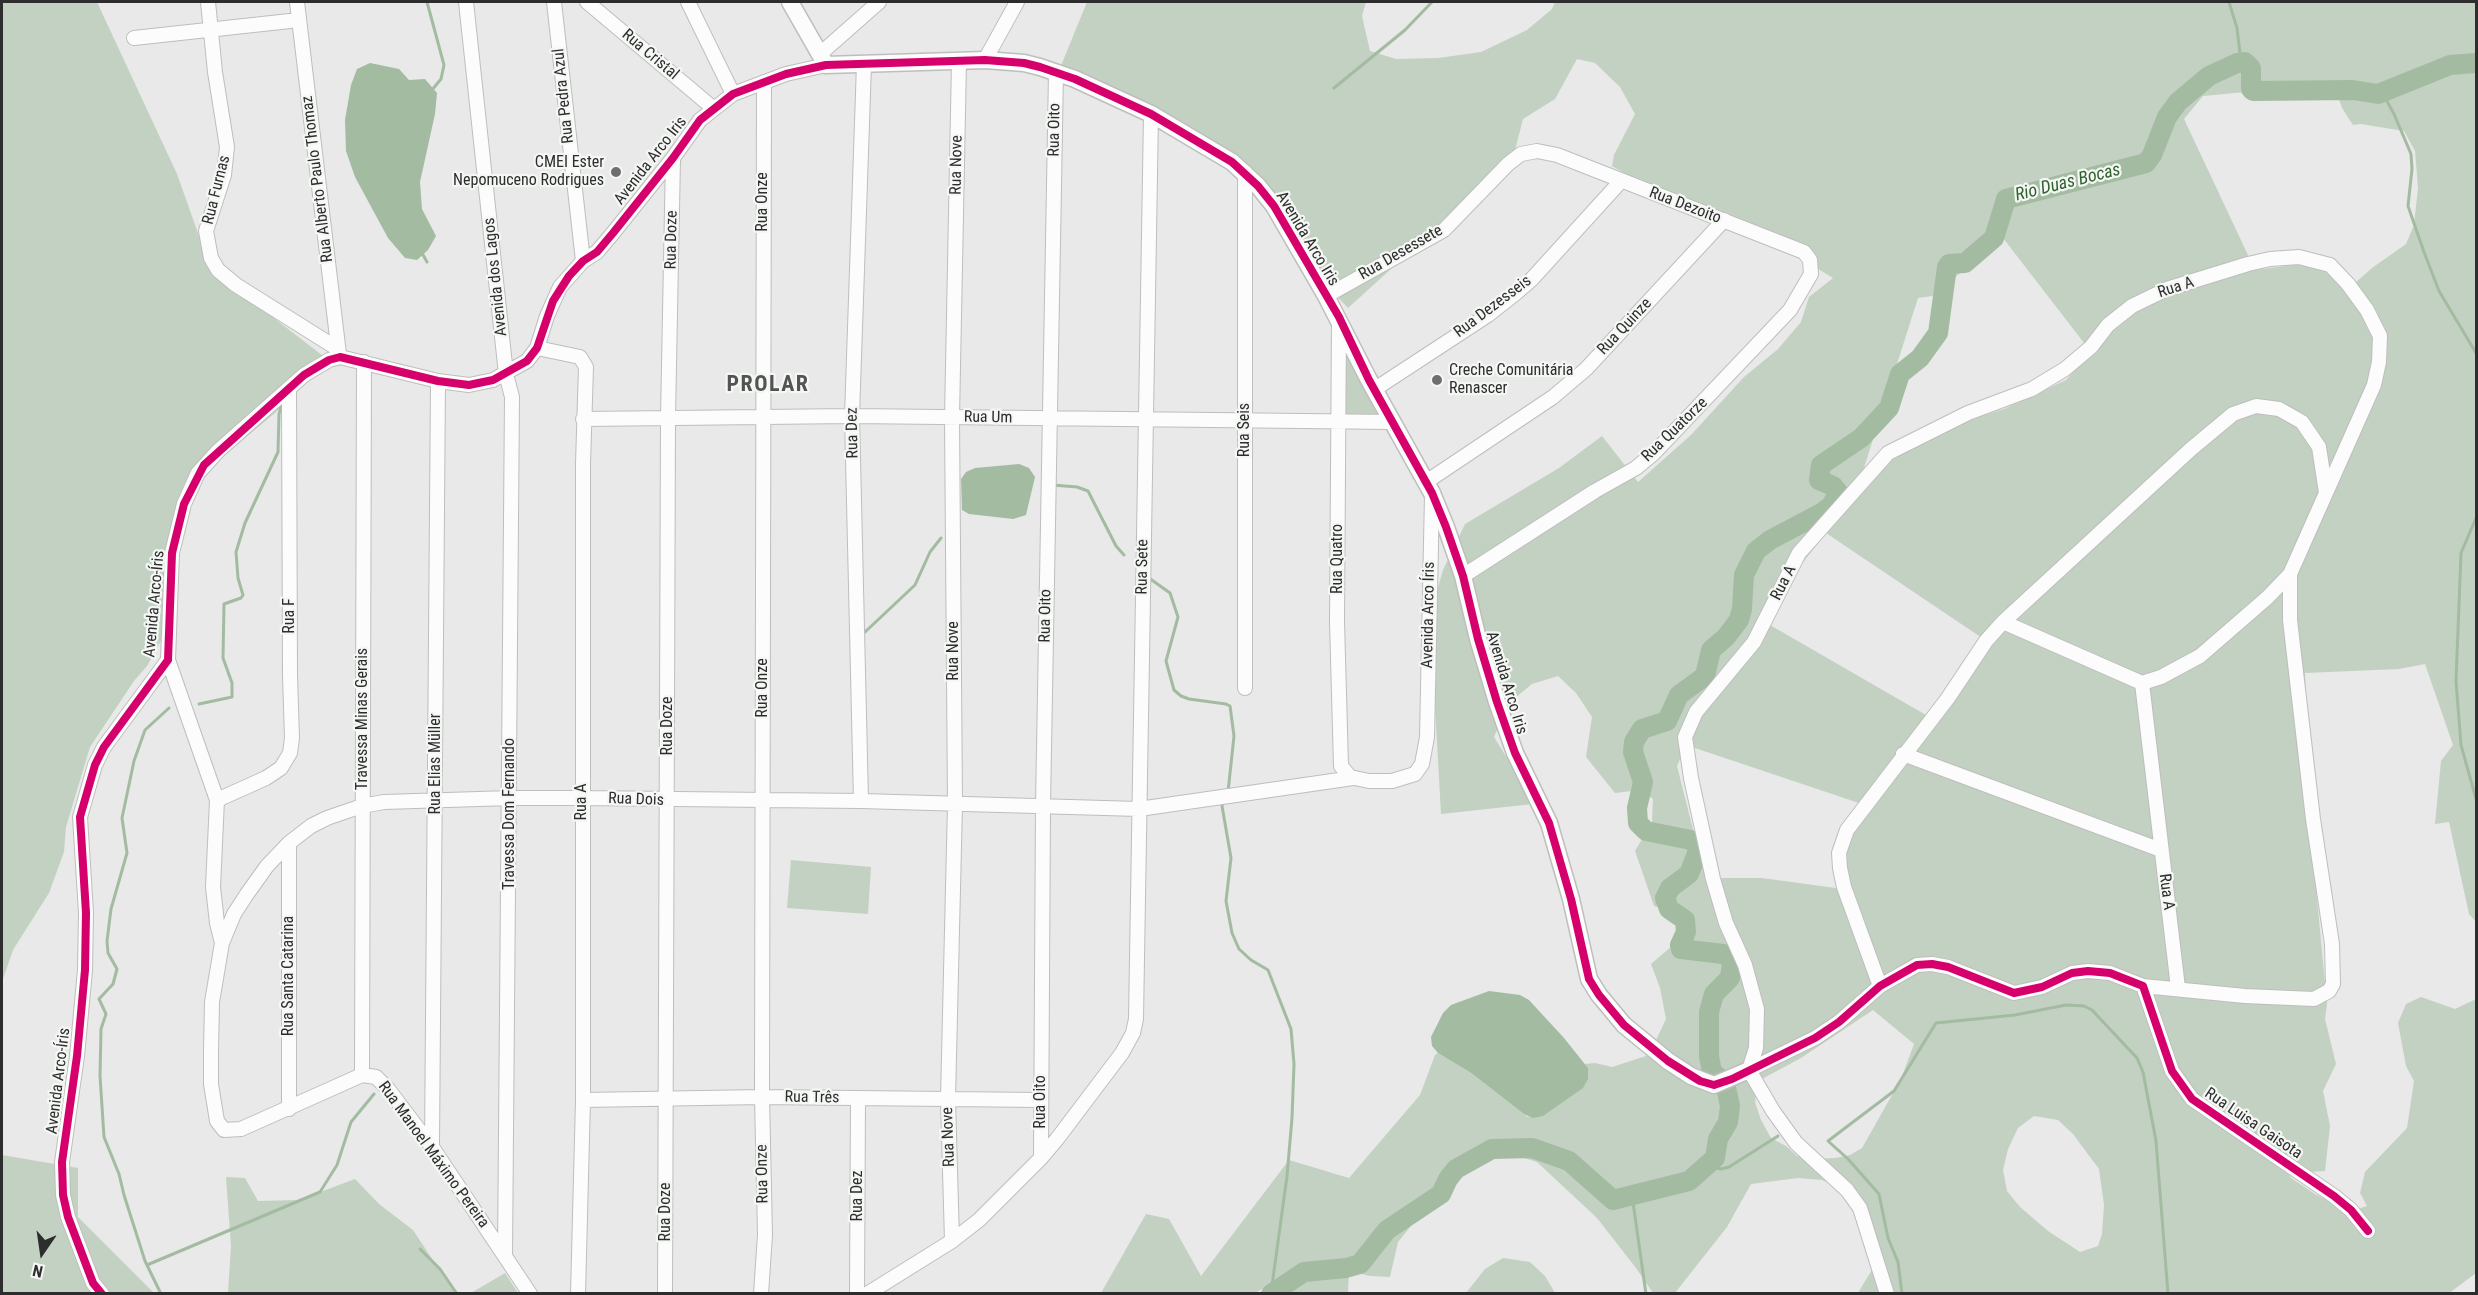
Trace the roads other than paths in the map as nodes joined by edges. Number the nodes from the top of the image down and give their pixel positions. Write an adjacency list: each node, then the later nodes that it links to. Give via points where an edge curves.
1 (208, 2): 11 (street, Rua Furnas)
2 (297, 2): 10 (street, Rua Alberto Paulo Thomaz)
3 (466, 2): 34 (street, Avenida dos Lagos)
4 (554, 2): 28 (street, Rua Pedra Azul)
5 (587, 2): 20 (street, Rua Cristal)
6 (688, 2): 19 (street)
7 (790, 2): 13 (street)
8 (879, 2): 13 (street)
9 (1017, 2): 14 (street)
10 (299, 20): 11 (street); 32 (street, Rua Alberto Paulo Thomaz)
11 (211, 29): 12 (street); 32 (street, Rua Furnas, via 227,147 224,176 207,231 211,258 218,270 236,285)
12 (134, 38)
13 (823, 59): 16 (street, Avenida Arco Iris); 18 (street, Avenida Arco Iris)
14 (985, 60): 15 (street, Avenida Arco Iris); 17 (street, Avenida Arco Iris, via 1024,63)
15 (959, 61): 16 (street, Avenida Arco Iris); 41 (street, Rua Nove)
16 (864, 64): 38 (street, Rua Dez)
17 (1056, 73): 21 (street, Avenida Arco Iris); 43 (street, Rua Oito)
18 (764, 82): 19 (street, Avenida Arco Iris); 40 (street, Rua Onze)
19 (733, 94): 20 (street, Avenida Arco Iris)
20 (712, 108): 23 (street, Avenida Arco Iris)
21 (1151, 114): 24 (street, Avenida Arco Iris); 44 (street, Rua Sete)
22 (1557, 155): 25 (street, Rua Dezoito); 29 (street, Rua Desessete, via 1537,151 1521,154 1444,230)
23 (673, 158): 28 (street, Avenida Arco Iris, via 602,246); 39 (street, Rua Doze)
24 (1245, 172): 29 (street, Avenida Arco Iris, via 1274,206); 45 (street, Rua Seis)
25 (1621, 181): 26 (street, Rua Dezoito); 37 (street, Rua Dezesseis, via 1516,293)
26 (1724, 220): 27 (street, Rua Dezoito, via 1804,252); 48 (street, Rua Quinze, via 1586,369)
27 (1810, 260): 51 (street, Rua Quatorze, via 1811,274 1790,310 1654,453)
28 (583, 261): 31 (street, Avenida Arco Iris, via 557,294)
29 (1326, 296): 30 (street, Avenida Arco Iris)
30 (1338, 318): 37 (street, Avenida Arco Iris); 46 (street, Rua Quatro)
31 (537, 348): 34 (street, Avenida Arco Iris, via 527,361); 42 (street, Rua A, via 583,359)
32 (339, 353): 33 (street); 36 (street, Avenida Arco-Íris, via 313,368)
33 (364, 362): 35 (street); 67 (street, Travessa Minas Gerais)
34 (506, 374): 35 (street, via 482,384); 58 (street, Travessa Dom Fernando, via 512,397)
35 (438, 381): 61 (street, Rua Elias Müller)
36 (289, 389): 53 (street, Avenida Arco-Íris, via 204,465 189,493 172,553); 60 (street, Rua F, via 291,746 281,768)
37 (1375, 389): 47 (street, Avenida Arco Iris)
38 (852, 416): 40 (street, Rua Um); 41 (street, Rua Um); 64 (street, Rua Dez)
39 (668, 417): 40 (street, Rua Um); 42 (street, Rua Um); 62 (street, Rua Doze)
40 (763, 417): 63 (street, Rua Onze)
41 (952, 418): 43 (street, Rua Um); 65 (street, Rua Nove)
42 (583, 419): 59 (street, Rua A)
43 (1050, 419): 44 (street, Rua Um); 66 (street, Rua Oito)
44 (1146, 420): 45 (street, Rua Um); 68 (street, Rua Sete)
45 (1245, 421): 46 (street, Rua Um); 55 (street, Rua Seis)
46 (1338, 422): 47 (street, Rua Um); 57 (street, Rua Quatro, via 1341,766)
47 (1393, 423): 48 (street, Avenida Arco Iris)
48 (1429, 488): 51 (street, Avenida Arco Iris); 57 (street, Avenida Arco Íris, via 1427,736 1422,764 1415,774 1392,782)
49 (2326, 496): 50 (street, Rua A); 52 (street, via 2319,447 2302,422 2279,409 2256,406 2233,414); 75 (street, Rua A, via 2374,386 2380,336 2367,310 2330,265 2299,256 2248,264 2148,297 2108,326 2065,369 2032,390 1968,413 1888,453 1799,553 1754,642 1696,712 1686,732 1691,778 1713,879 1757,1009 1756,1048)
50 (2290, 574): 54 (street, Rua A, via 2200,656 2161,677); 74 (street, via 2290,620 2332,944 2333,984 2329,991 2314,999)
51 (1463, 576): 75 (street, Avenida Arco Iris, via 1500,712 1549,823 1589,979 1624,1025 1700,1081 1726,1082)
52 (2003, 622): 54 (street); 56 (street)
53 (168, 660): 60 (street, Rua Manoel Máximo Pereira); 89 (street, Avenida Arco-Íris, via 104,747 80,817 86,913 84,970 62,1162 63,1195)
54 (2142, 682): 70 (street, Rua A)
55 (1245, 688)
56 (1903, 754): 70 (street); 72 (street, via 1847,830 1839,853 1844,887)
57 (1353, 778): 68 (street, Rua Dois)
58 (510, 798): 59 (street, Rua Dois); 61 (street, Rua Dois); 88 (street, Travessa Dom Fernando)
59 (582, 798): 62 (street, Rua Dois); 79 (street, Rua A)
60 (217, 800): 71 (street, Rua Manoel Máximo Pereira, via 213,887)
61 (436, 800): 67 (street, Rua Dois); 84 (street, Rua Elias Müller)
62 (668, 801): 63 (street, Rua Dois); 80 (street, Rua Doze)
63 (763, 801): 64 (street, Rua Dois); 77 (street, Rua Onze)
64 (861, 801): 65 (street, Rua Dois)
65 (955, 804): 66 (street, Rua Dois); 78 (street, Rua Nove)
66 (1043, 805): 68 (street, Rua Dois); 82 (street, Rua Oito)
67 (362, 806): 69 (street, Rua Dois, via 311,826); 76 (street, Travessa Minas Gerais)
68 (1139, 809): 85 (street, Rua Sete, via 1136,1019 1129,1044)
69 (289, 843): 71 (street, Rua Dois, via 247,894); 83 (street, Rua Santa Catarina)
70 (2161, 850): 74 (street, Rua A)
71 (222, 943): 83 (street, Rua Manoel Máximo Pereira, via 210,1051 217,1121 224,1131 231,1131)
72 (1880, 986): 73 (street, via 1917,965 1932,964 2014,993 2088,971 2110,973); 75 (street, via 1815,1038)
73 (2143, 986): 74 (street); 86 (street, Rua Luisa Gaisota, via 2172,1071 2192,1099 2334,1196)
74 (2178, 988)
75 (1749, 1070): 96 (street, via 1796,1143 1847,1190 1860,1208)
76 (362, 1075): 83 (street, Rua Manoel Máximo Pereira); 84 (street, Rua Manoel Máximo Pereira, via 383,1082)
77 (762, 1097): 80 (street, Rua Três); 81 (street, Rua Três); 93 (street, Rua Onze, via 765,1235)
78 (948, 1099): 81 (street, Rua Três); 82 (street, Rua Três); 87 (street, Rua Nove)
79 (583, 1100): 80 (street, Rua Três); 91 (street, Rua A)
80 (667, 1100): 92 (street, Rua Doze)
81 (858, 1100): 94 (street, Rua Dez)
82 (1041, 1100): 85 (street, Rua Oito)
83 (289, 1109)
84 (432, 1147): 88 (street, Rua Manoel Máximo Pereira)
85 (1041, 1158): 87 (street, via 979,1220)
86 (2368, 1231)
87 (952, 1241): 95 (street)
88 (505, 1255): 90 (street, Rua Manoel Máximo Pereira)
89 (98, 1288)
90 (530, 1293)
91 (578, 1293)
92 (665, 1293)
93 (761, 1293)
94 (857, 1293)
95 (867, 1293)
96 (1887, 1293)

